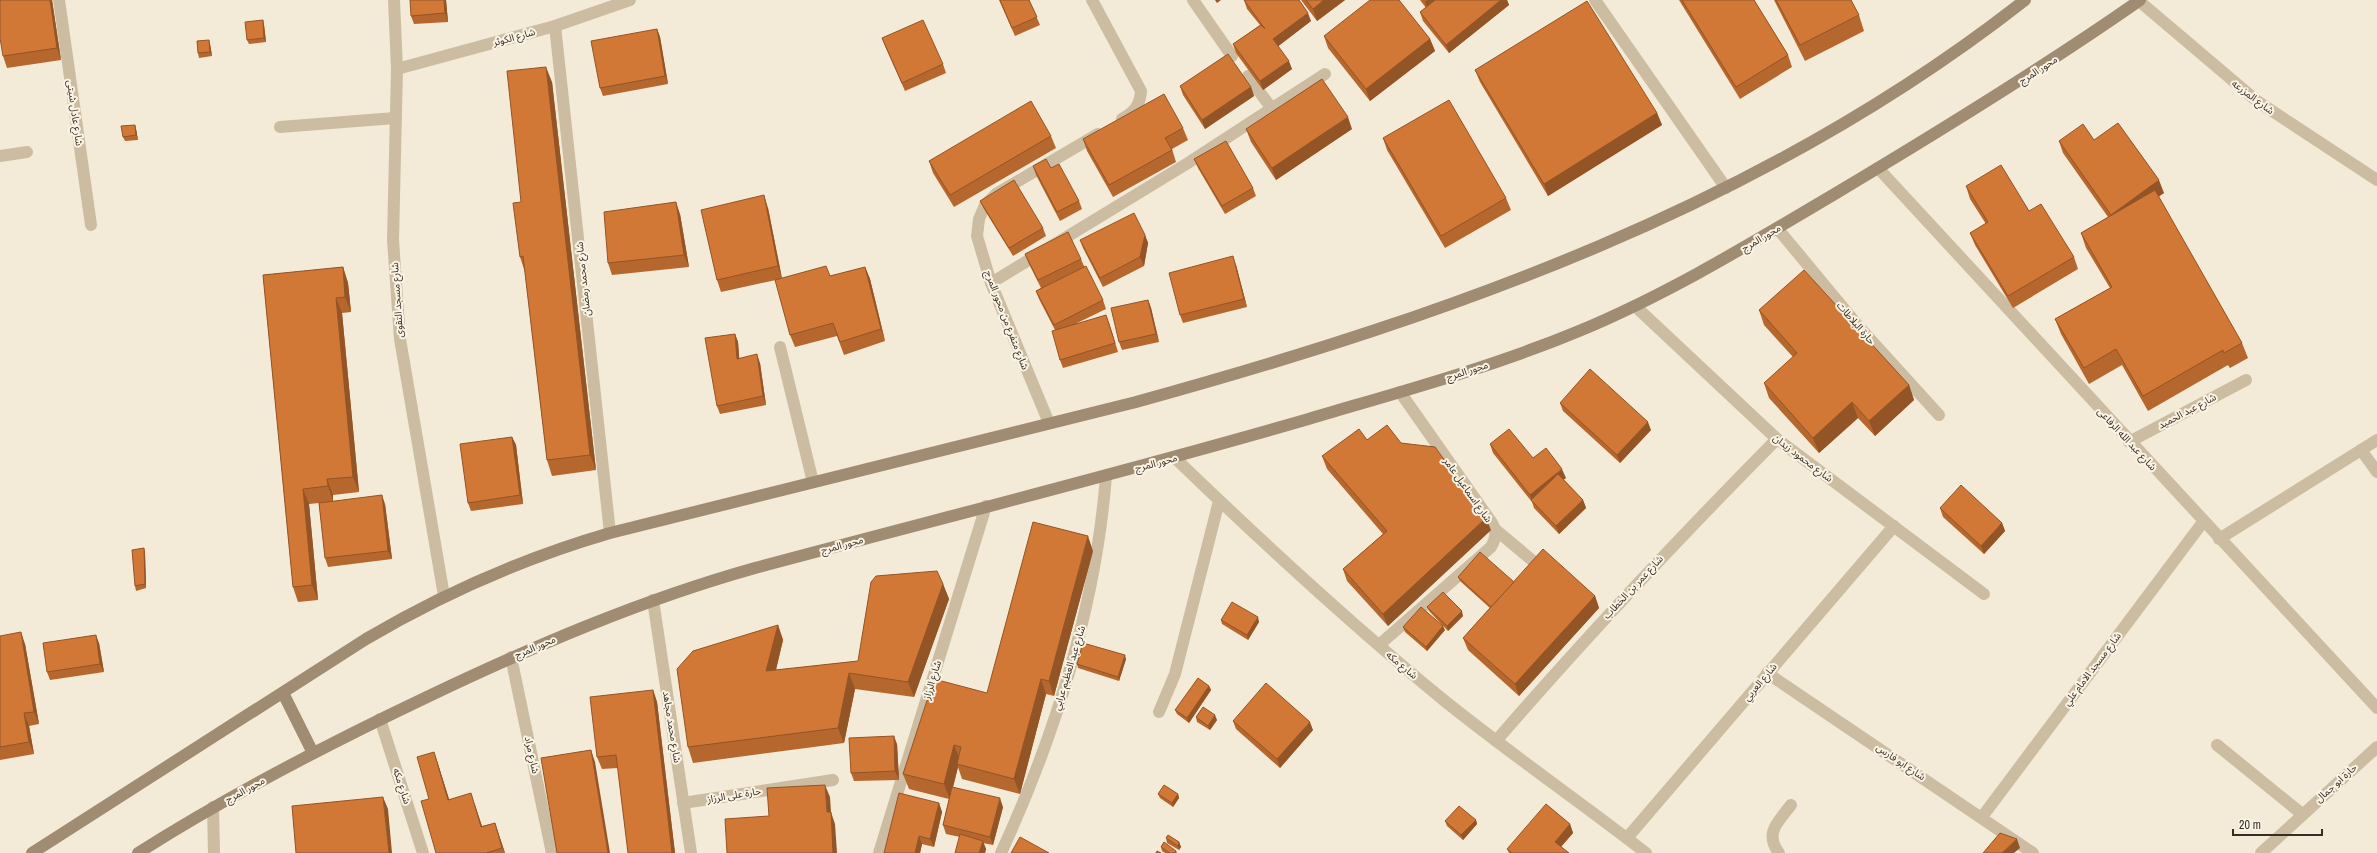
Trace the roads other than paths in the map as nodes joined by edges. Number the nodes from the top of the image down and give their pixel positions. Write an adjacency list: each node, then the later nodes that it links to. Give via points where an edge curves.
1 (59, 0): 22 (street, شارع عادل شيتى)
2 (394, 0): 11 (street, شارع مسجد التقوى)
3 (630, 0): 9 (street, شارع الكوثر)
4 (1092, 0): 24 (street, شارع متفرع من محور المرج, via 1137,80 1142,91 1141,101 1135,111 996,194 985,205 979,219 977,236)
5 (1193, 0): 10 (street)
6 (1595, 0): 21 (street)
7 (2025, 0): 21 (main road, via 1897,91 1785,158)
8 (2140, 0): 19 (main road, محور المرج, via 1968,115); 20 (street, شارع المزرعه, via 2256,101)
9 (556, 26): 11 (street, شارع الكوثر); 44 (street, شارع محمد رمضان)
10 (1232, 56)
11 (397, 69): 15 (street, شارع مسجد التقوى)
12 (1325, 74): 14 (street)
13 (1248, 76): 14 (street)
14 (1272, 109): 24 (street)
15 (395, 118): 16 (street); 48 (street, شارع مسجد التقوى, via 393,240 400,340)
16 (280, 127)
17 (27, 152): 18 (street)
18 (0, 156)
19 (1878, 168): 23 (main road, محور المرج); 33 (street, شارع عبد الله الرفاعى)
20 (2377, 180)
21 (1726, 188): 30 (main road, via 1591,251 1394,324 1223,378)
22 (91, 225)
23 (1777, 228): 25 (main road, محور المرج, via 1684,282); 29 (street, حارة البلاطات, via 1860,328)
24 (991, 283): 30 (street, شارع متفرع من محور المرج)
25 (1635, 306): 28 (main road, محور المرج, via 1519,354); 31 (street, شارع محمود زيدان)
26 (780, 347): 38 (street)
27 (2246, 380): 33 (street, شارع عبد الحميد)
28 (1400, 392): 35 (main road, محور المرج); 43 (street, شارع اسماعيل عامر)
29 (1939, 415)
30 (1048, 423): 38 (main road)
31 (1777, 439): 42 (street, شارع محمود زيدان); 57 (street, شارع عمر بن الخطاب, via 1586,637)
32 (2377, 440): 34 (street)
33 (2129, 442): 41 (street, شارع عبد الله الرفاعى)
34 (2361, 450): 36 (street); 45 (street)
35 (1175, 458): 37 (main road, محور المرج); 39 (street, شارع مكه)
36 (2377, 472)
37 (1106, 476): 40 (main road, محور المرج); 68 (street, شارع عبد العظيم عرابي, via 1101,531 1076,652 1026,797)
38 (813, 482): 44 (main road)
39 (1219, 501): 50 (street, شارع مكه); 55 (street, via 1175,674)
40 (986, 506): 49 (main road, محور المرج, via 703,582); 75 (street, شارع الرزاز)
41 (2203, 522): 45 (street, شارع عبد الله الرفاعى); 66 (street, شارع مسجد الامام علي)
42 (1894, 526): 47 (street, شارع محمود زيدان); 52 (street, شارع العربي)
43 (1496, 530): 46 (street); 50 (street, شارع اسماعيل عامر, via 1496,539 1491,547)
44 (610, 533): 48 (main road, via 526,560)
45 (2219, 539): 54 (street, شارع عبد الله الرفاعى)
46 (1533, 561)
47 (1984, 594)
48 (444, 596): 53 (main road, via 366,639)
49 (653, 600): 51 (main road, محور المرج); 62 (street, شارع محمد مجاهد)
50 (1378, 645): 57 (street, شارع مكه)
51 (511, 657): 56 (main road, محور المرج); 73 (street, شارع مراد)
52 (1768, 672): 66 (street, شارع ابو فارس); 67 (street, شارع العربي)
53 (283, 693): 60 (main road); 69 (main road)
54 (2377, 708)
55 (1159, 712)
56 (380, 719): 60 (main road, محور المرج); 72 (street, شارع مكه)
57 (1496, 741): 67 (street, شارع مكه)
58 (2217, 745): 65 (street)
59 (2377, 747): 65 (street, حارة ابو جمال)
60 (313, 753): 64 (main road, محور المرج)
61 (833, 780): 62 (street, حارة على الرزاز)
62 (684, 803): 74 (street, شارع محمد مجاهد)
63 (1791, 805): 78 (street, via 1772,834 1772,845)
64 (213, 807): 70 (main road, محور المرج); 71 (street)
65 (2302, 814): 80 (street, حارة ابو جمال)
66 (1982, 817): 79 (street, شارع ابو فارس)
67 (1627, 838): 77 (street, شارع مكه)
68 (1002, 850): 76 (street)
69 (32, 853)
70 (138, 853)
71 (214, 853)
72 (424, 853)
73 (552, 853)
74 (691, 853)
75 (879, 853)
76 (1015, 853)
77 (1646, 853)
78 (1779, 853)
79 (2033, 853)
80 (2261, 853)

